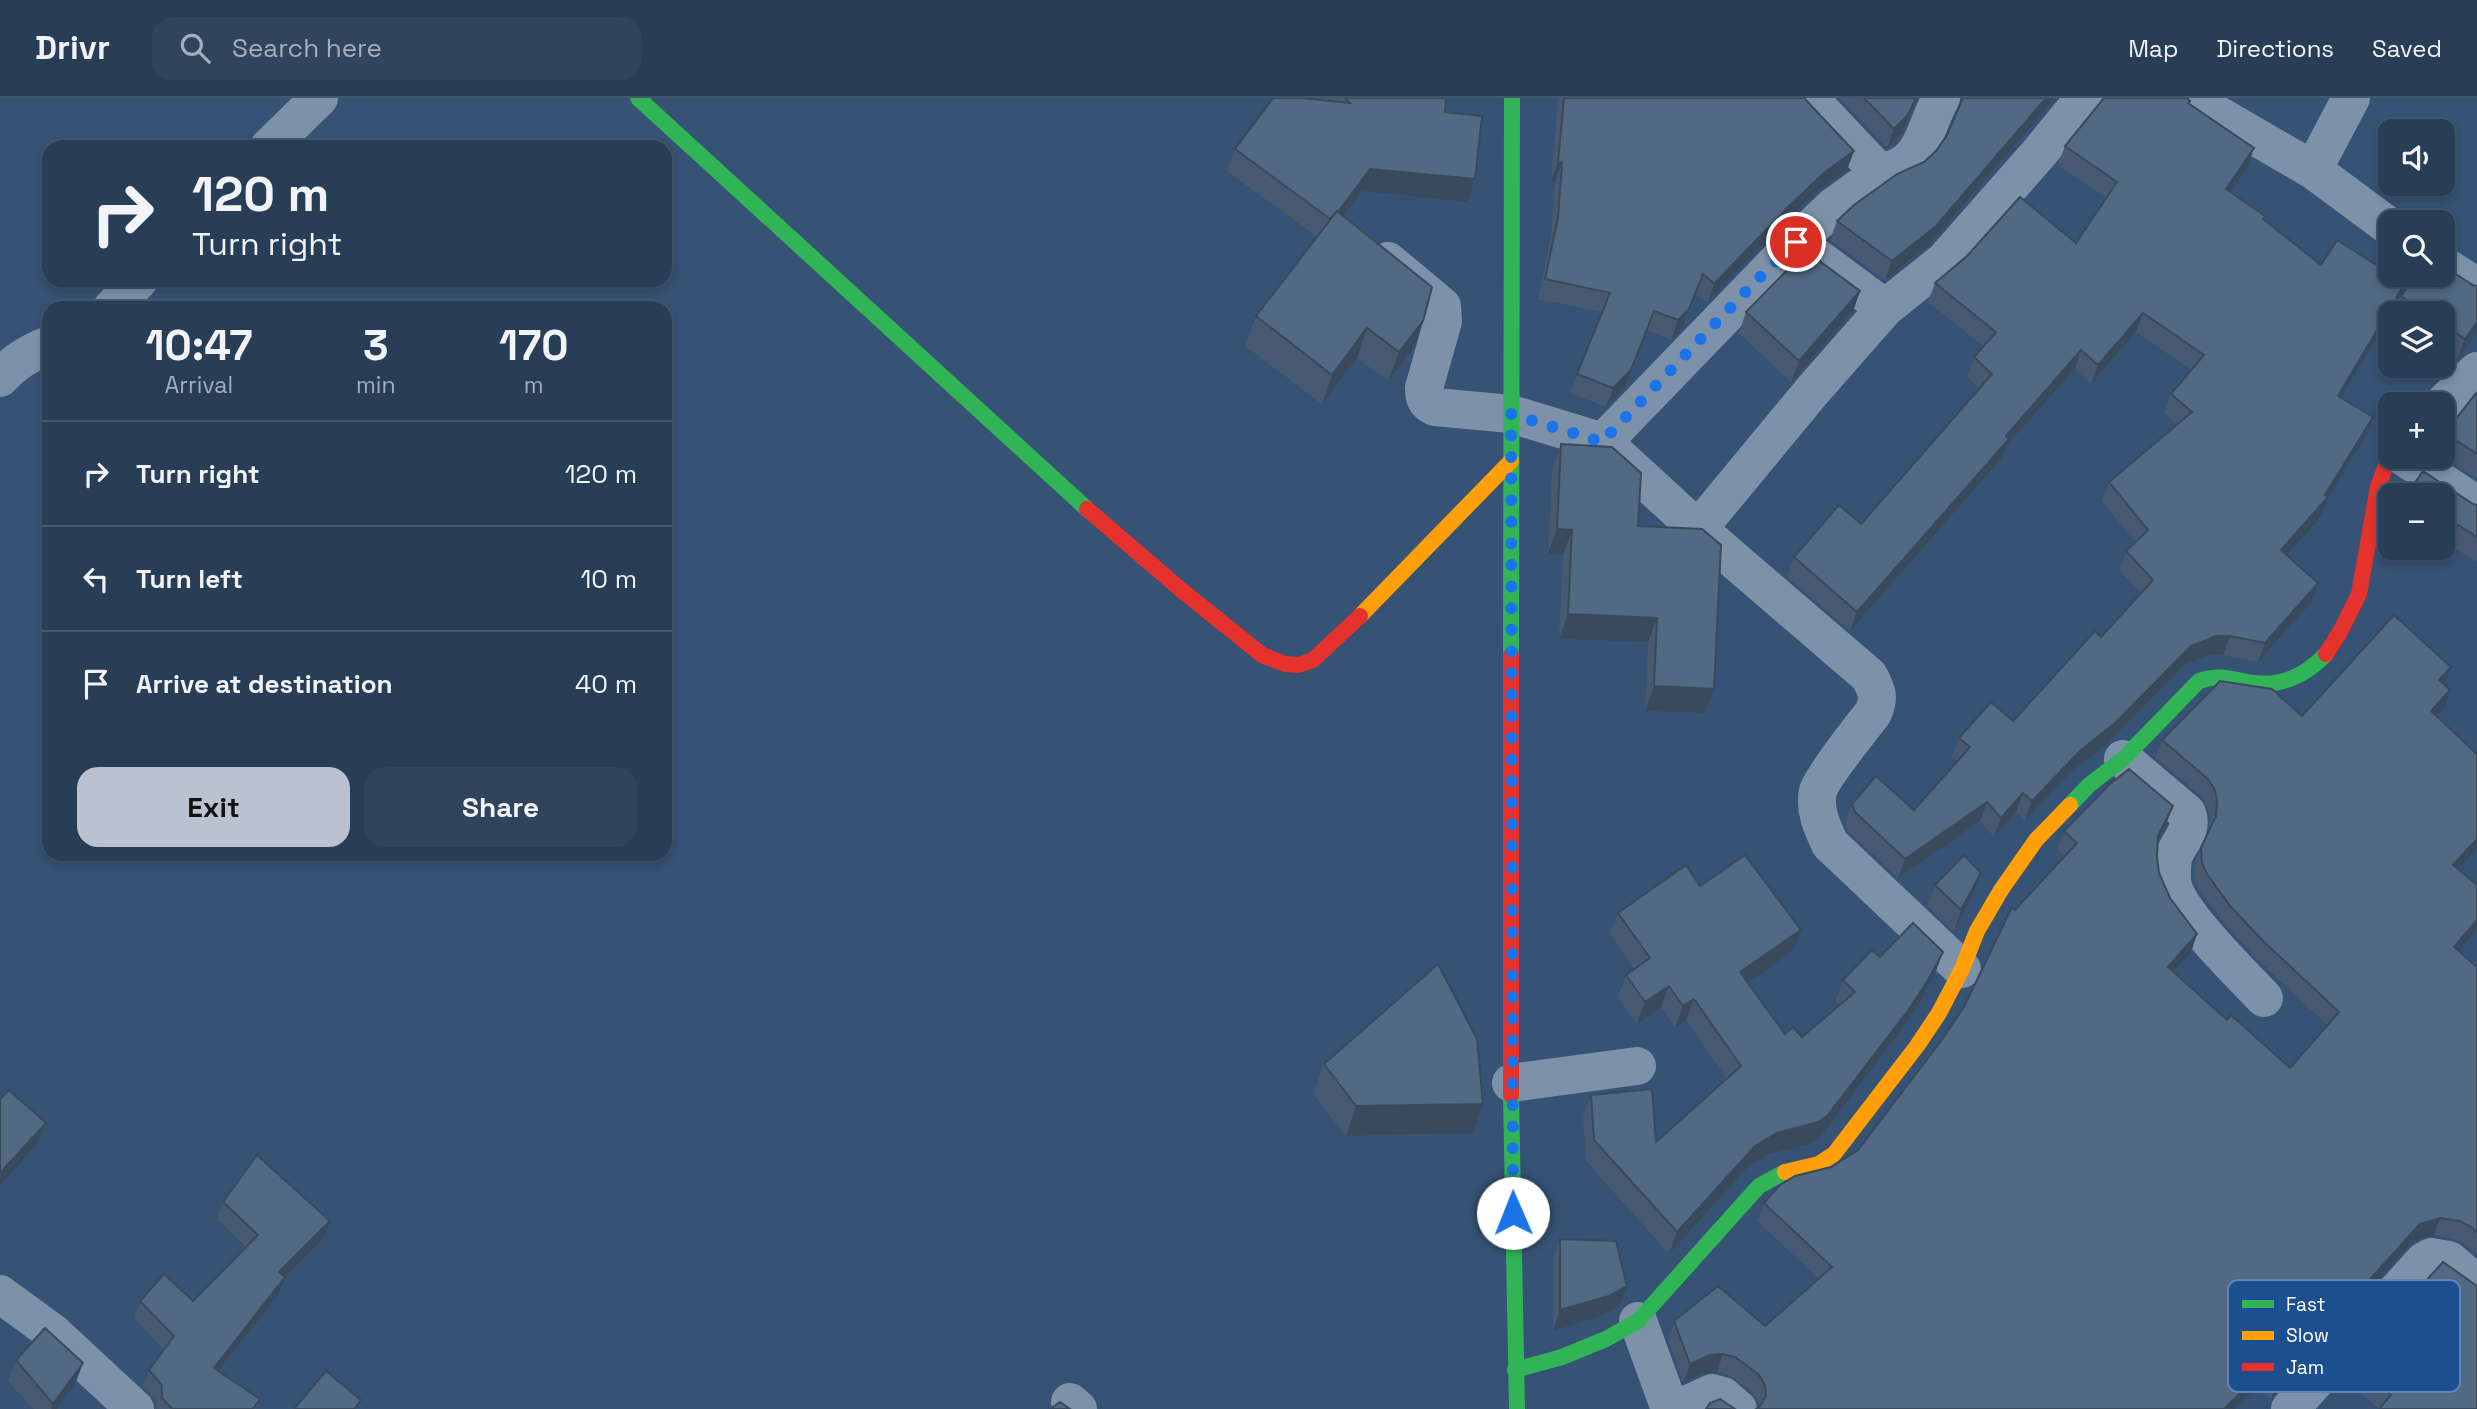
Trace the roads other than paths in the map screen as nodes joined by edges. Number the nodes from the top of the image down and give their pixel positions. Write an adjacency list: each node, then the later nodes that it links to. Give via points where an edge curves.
1 (319, 98): 9 (street)
2 (638, 98): 26 (street, via 1097,520 1262,655 1285,664 1313,660)
3 (1512, 98): 24 (street)
4 (1809, 98): 11 (street)
5 (1941, 98): 11 (street, via 1916,154 1896,170)
6 (2084, 98): 19 (street, via 1944,261)
7 (2189, 98): 10 (street)
8 (2351, 98): 10 (street)
9 (276, 140)
10 (2313, 170): 12 (street)
11 (1880, 173): 13 (street, via 1833,207)
12 (2378, 218)
13 (1796, 242): 19 (street); 25 (street)
14 (1373, 249): 24 (street, via 1442,306 1443,321 1424,388 1427,402 1435,407)
15 (2455, 273): 17 (street)
16 (132, 287): 18 (street)
17 (2477, 288)
18 (119, 301)
19 (1885, 308): 30 (street)
20 (42, 348): 22 (street)
21 (2477, 371): 23 (street)
22 (0, 378)
23 (2455, 392)
24 (1511, 414): 25 (street); 26 (street)
25 (1602, 442): 30 (street)
26 (1511, 461): 35 (street)
27 (2384, 469): 31 (street, via 2358,596 2334,645 2318,664 2269,686 2207,676)
28 (2422, 469): 29 (street)
29 (2477, 505)
30 (1698, 529): 32 (street, via 1869,677 1879,694 1878,702 1819,788 1820,823 1830,844)
31 (2123, 759): 32 (street, via 2089,785 2036,840 1977,931); 33 (street, via 2187,813 2189,831 2174,855 2171,881 2179,901)
32 (1962, 970): 39 (street, via 1917,1046 1835,1154 1819,1164 1780,1172 1759,1186)
33 (2264, 998)
34 (1637, 1066): 35 (street)
35 (1511, 1083): 40 (street)
36 (2407, 1280): 37 (street, via 2431,1257 2449,1260)
37 (2477, 1284)
38 (0, 1294): 42 (street, via 52,1332)
39 (1638, 1321): 40 (street, via 1562,1357); 44 (street)
40 (1515, 1370): 43 (street)
41 (2305, 1392): 47 (street)
42 (135, 1409)
43 (1517, 1409)
44 (1670, 1409)
45 (1677, 1409): 46 (street, via 1712,1393)
46 (1738, 1409)
47 (2290, 1409)

